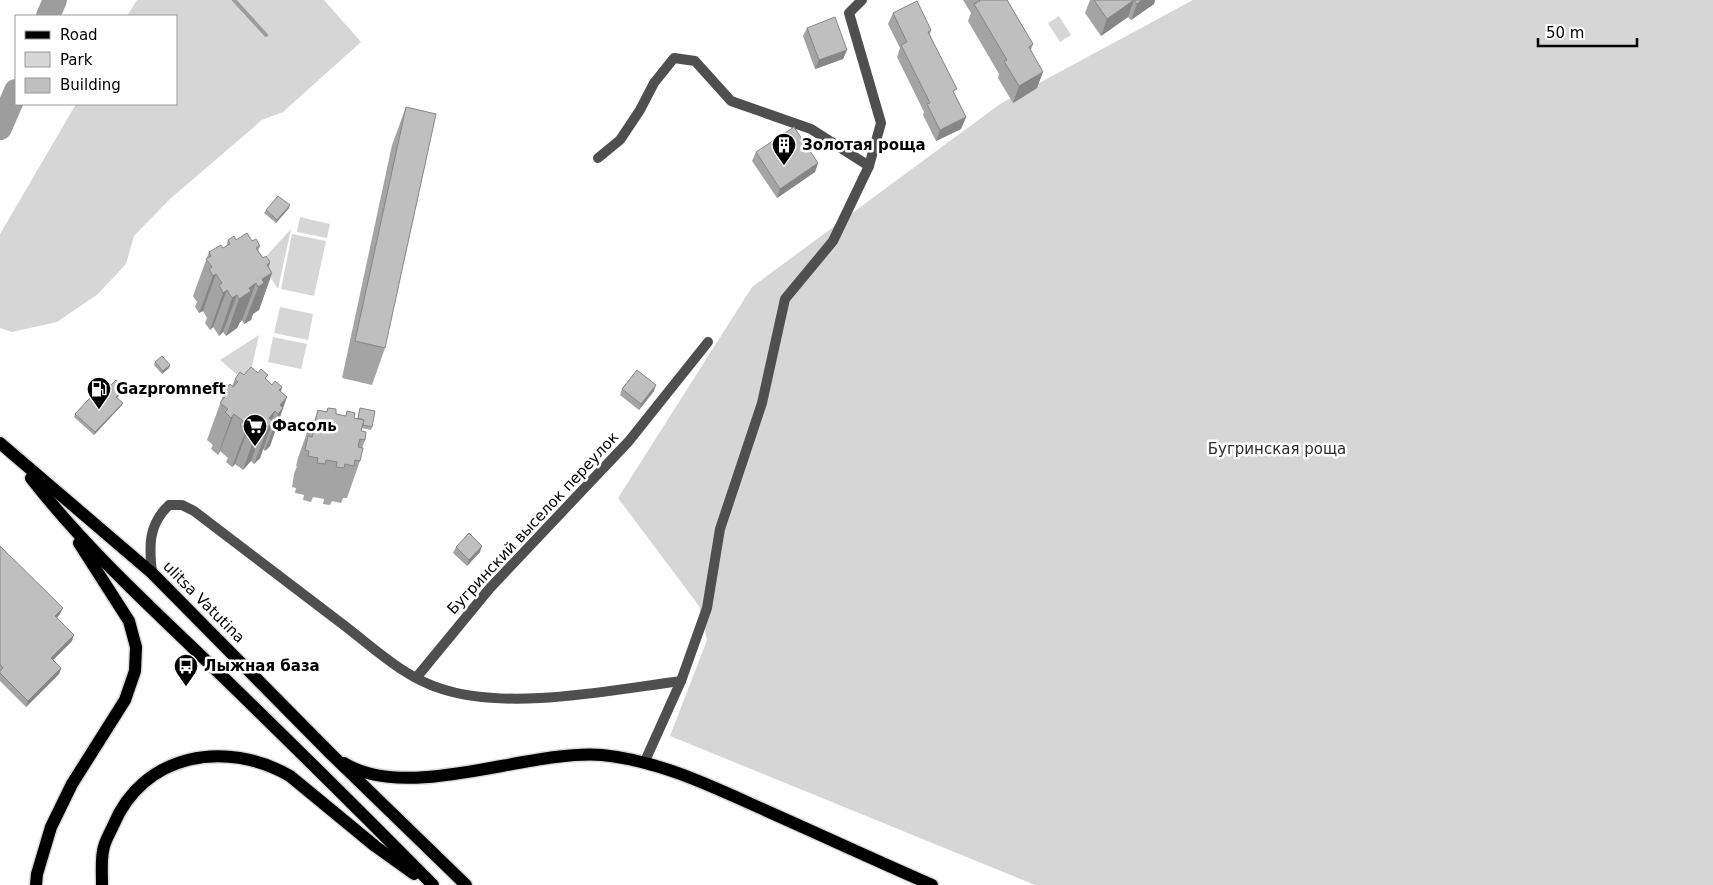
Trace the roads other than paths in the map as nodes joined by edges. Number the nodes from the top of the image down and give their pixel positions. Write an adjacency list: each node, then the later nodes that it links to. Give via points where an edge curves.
1 (862, 0): 3 (street, via 848,13 881,123)
2 (598, 158): 3 (street, via 620,140 654,82 674,58 695,61 731,101 810,129)
3 (869, 166): 10 (street, via 833,241 785,299 762,403 720,529 706,608)
4 (708, 342): 9 (street, Бугринский выселок переулок, via 629,441 490,588)
5 (0, 443): 6 (main road, ulitsa Vatutina)
6 (15, 458): 7 (main road, ulitsa Vatutina); 8 (main road, ulitsa Vatutina)
7 (65, 522): 13 (main road, via 129,621 136,647 135,671 125,700 72,784 51,827); 16 (main road, ulitsa Vatutina)
8 (152, 573): 9 (street, via 150,547 156,520 169,505 182,505 398,668); 11 (main road, ulitsa Vatutina)
9 (416, 678): 10 (street, via 441,689 469,695 513,698)
10 (682, 681): 12 (street)
11 (331, 754): 12 (main road, via 350,766 372,773 417,778 563,757 599,755); 17 (main road, ulitsa Vatutina)
12 (645, 761): 18 (main road, via 701,781)
13 (36, 885)
14 (102, 885): 15 (main road, via 103,850 121,806 146,779 175,763 198,756 245,759 278,769)
15 (429, 885)
16 (433, 885)
17 (466, 885)
18 (932, 885)

